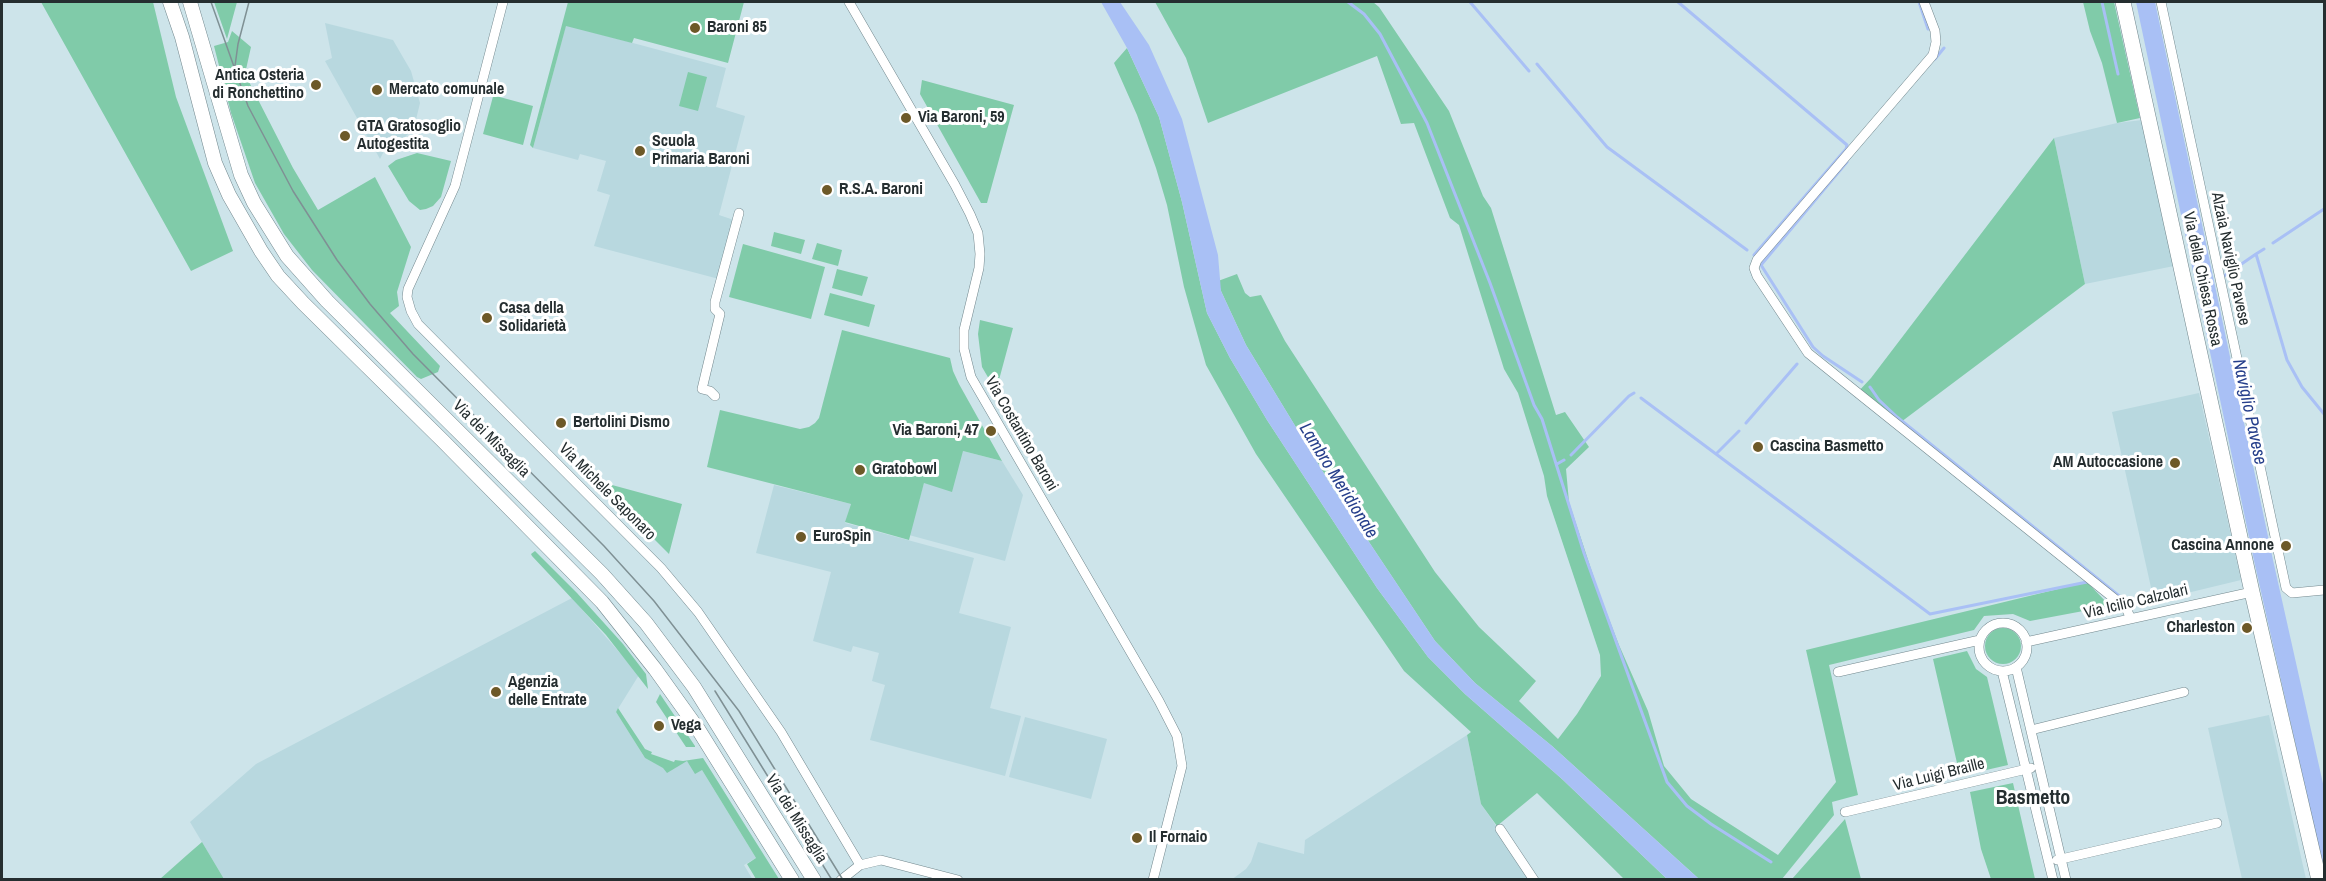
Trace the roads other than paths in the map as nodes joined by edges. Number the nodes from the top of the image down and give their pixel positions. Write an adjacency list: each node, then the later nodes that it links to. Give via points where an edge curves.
1 (170, 2): 28 (main road, via 215,163 261,251 303,303 602,602 698,729)
2 (190, 2): 29 (main road, Via dei Missaglia, via 241,175 287,256 646,623 694,687)
3 (503, 2): 27 (street, Via Michele Saponaro, via 455,186 408,289 411,311 418,324 661,568 698,612 781,732)
4 (849, 2): 32 (street, Via Costantino Baroni, via 978,233 979,268 964,330 971,377 1177,736 1182,766)
5 (1924, 2): 12 (street, via 1935,31 1933,55 1754,268 1808,353 2126,608)
6 (2123, 2): 11 (main road, Via della Chiesa Rossa)
7 (2161, 2): 10 (street, Alzaia Naviglio Pavese, via 2286,588 2289,592)
8 (739, 213): 9 (street, via 715,302 720,314 702,388)
9 (715, 396)
10 (2325, 590)
11 (2252, 592): 12 (street, Via Icilio Calzolari); 36 (main road, Via della Chiesa Rossa)
12 (2131, 619): 14 (street, Via Icilio Calzolari)
13 (1980, 640): 14 (street, via 1987,629 2003,623 2017,627); 16 (street, via 1983,660); 17 (street)
14 (2026, 642): 15 (street, via 2025,657)
15 (2016, 667): 16 (street); 19 (street)
16 (2002, 671): 21 (street)
17 (1838, 672)
18 (2184, 692): 19 (street)
19 (2031, 730): 20 (street)
20 (2039, 766): 21 (street, Via Luigi Braille); 25 (street)
21 (2026, 770): 22 (street, Via Luigi Braille); 26 (street)
22 (1845, 812)
23 (2217, 823): 25 (street)
24 (1500, 829): 33 (street)
25 (2061, 859): 26 (street); 35 (street)
26 (2049, 861): 34 (street)
27 (860, 864): 30 (street); 31 (street, via 881,860)
28 (792, 879)
29 (814, 879)
30 (841, 879)
31 (958, 879)
32 (1153, 879)
33 (1534, 879)
34 (2053, 879)
35 (2066, 879)
36 (2319, 879)

